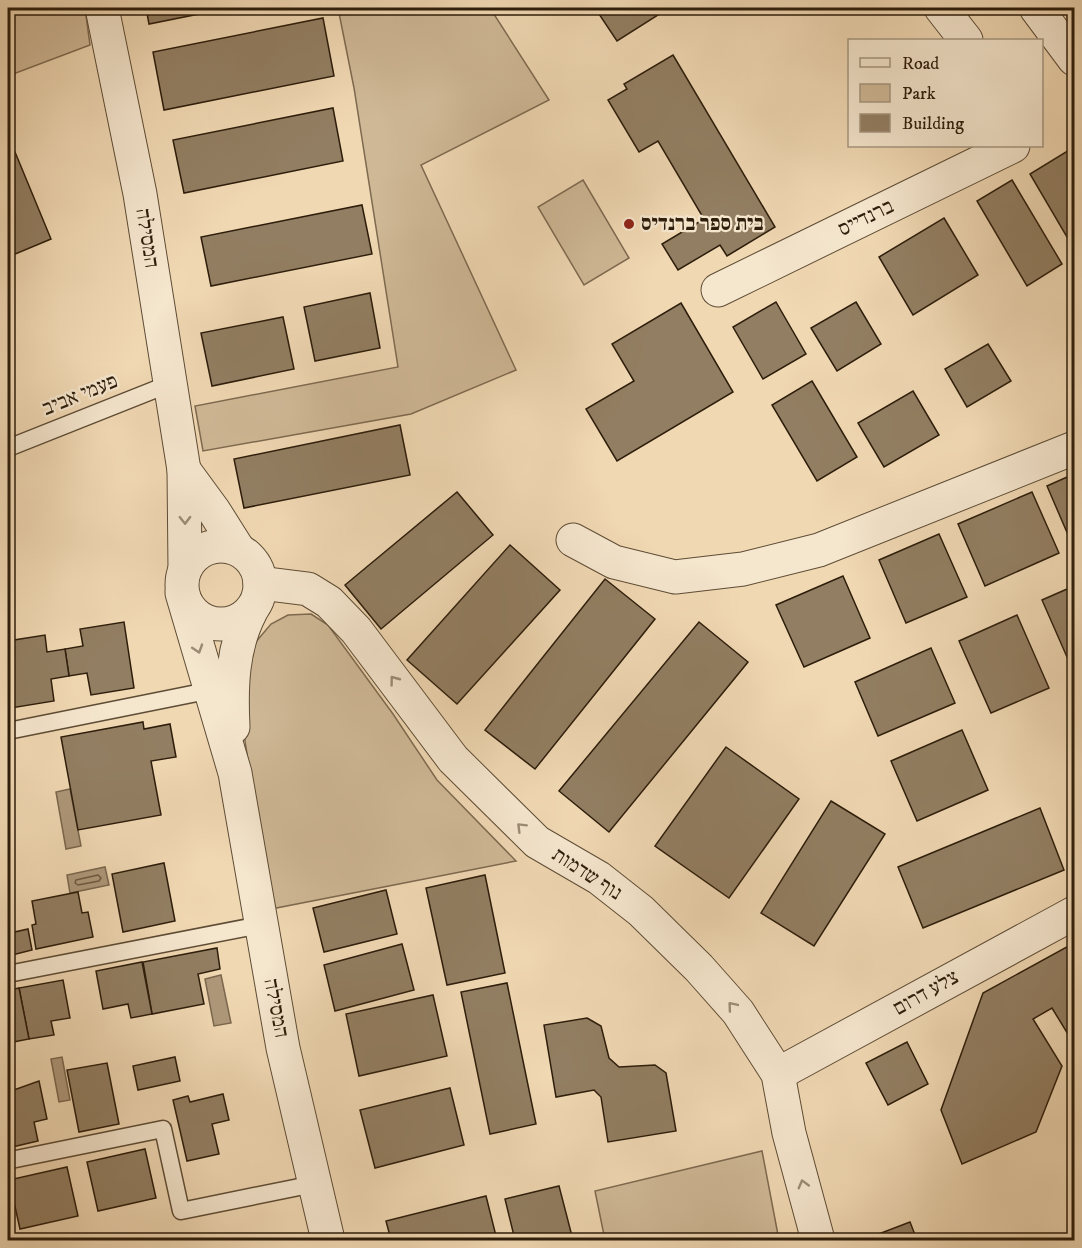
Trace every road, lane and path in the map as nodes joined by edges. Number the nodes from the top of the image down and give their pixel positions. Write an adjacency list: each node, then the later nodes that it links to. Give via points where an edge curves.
1 (102, 8): 8 (street, המסילה, via 140,194)
2 (941, 8): 4 (street)
3 (1036, 8): 5 (street)
4 (965, 39)
5 (1074, 59)
6 (1011, 147): 7 (street, ברנדייס)
7 (718, 290)
8 (169, 384): 9 (lane, פעמי אביב); 11 (street, המסילה)
9 (8, 448)
10 (1074, 448): 12 (street, via 819,550 743,568 675,577 614,562)
11 (184, 470): 13 (street, המסילה); 14 (street, המסילה, one-way to 14)
12 (573, 540)
13 (238, 549): 14 (street, via 225,545 201,551 192,559); 15 (street, המסילה, via 255,565)
14 (184, 581): 15 (street, via 187,604 205,621 217,624 241,619); 16 (street, המסילה, one-way to 16, via 190,625)
15 (255, 597): 18 (street, המסילה, via 234,657); 22 (street, נוף שדמות, one-way to 15, via 738,1012 641,911 599,878 537,842 453,759 356,630 329,602 308,589)
16 (212, 690): 17 (lane); 18 (street, המסילה)
17 (8, 731)
18 (235, 773): 20 (street, המסילה)
19 (1074, 913): 22 (street, צלע דרום)
20 (260, 925): 21 (lane); 24 (street, המסילה)
21 (8, 974)
22 (778, 1074): 26 (street, נוף שדמות, one-way to 22, via 789,1133)
23 (11, 1160): 24 (lane, via 163,1129 181,1210)
24 (314, 1185): 25 (street, המסילה)
25 (328, 1240)
26 (818, 1240)

